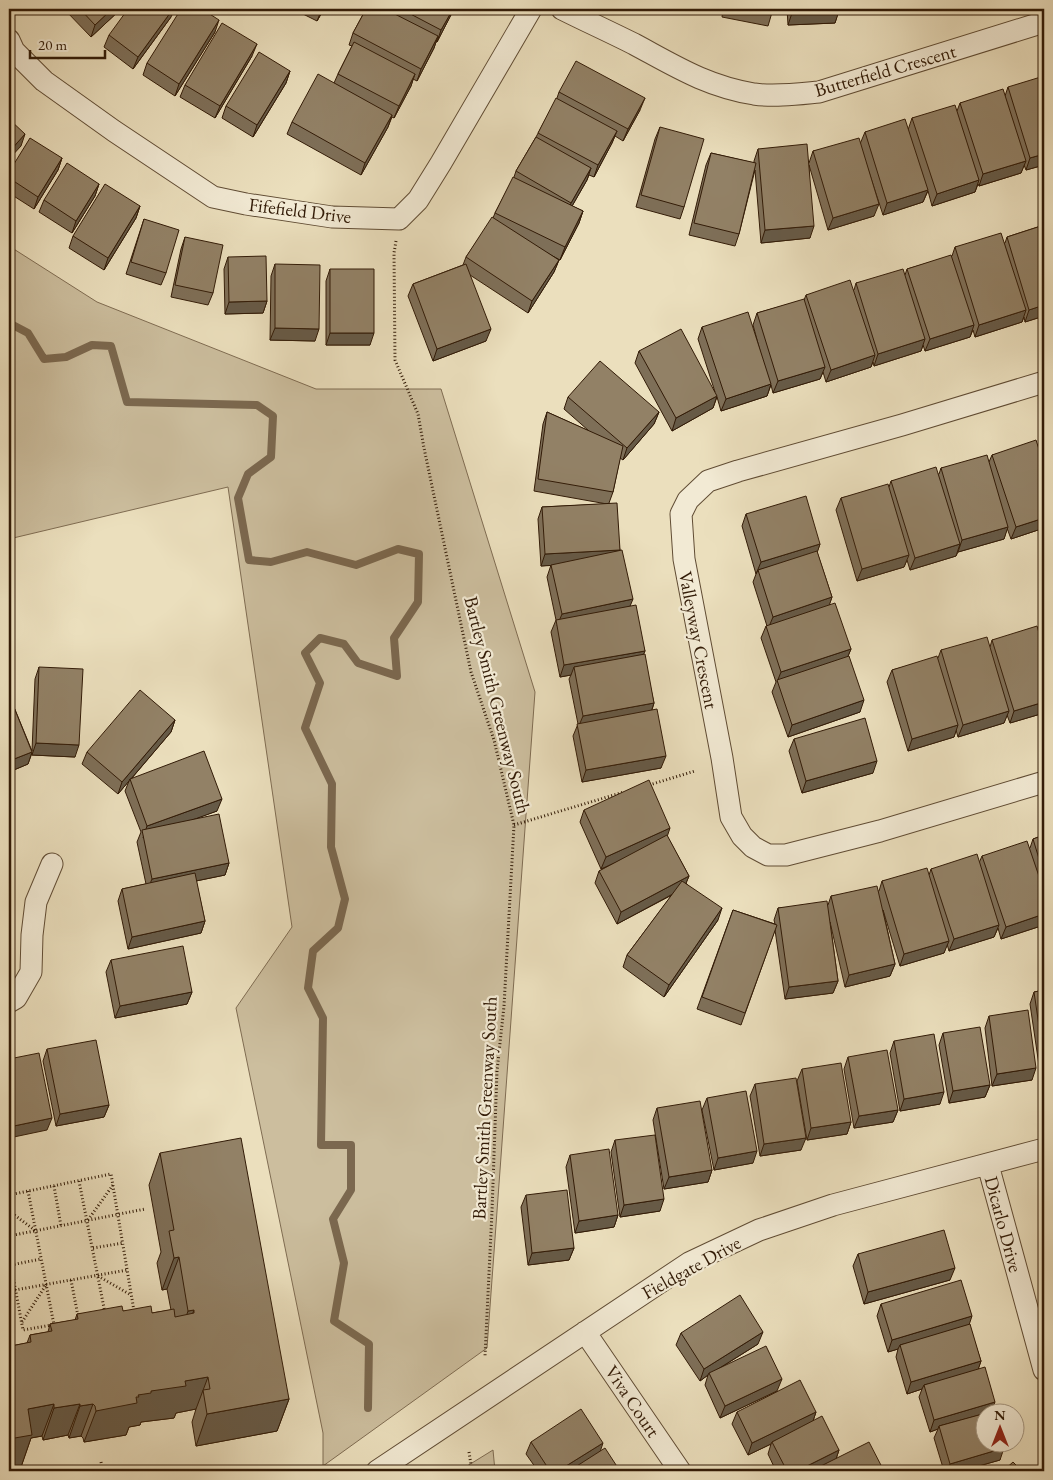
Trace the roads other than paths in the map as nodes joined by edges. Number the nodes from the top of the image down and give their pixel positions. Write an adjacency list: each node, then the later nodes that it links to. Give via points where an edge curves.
1 (531, 9): 4 (street, Fifefield Drive, via 441,164 418,200 399,218 332,217 213,197 44,82 14,51)
2 (562, 9): 3 (street, Butterfield Crescent, via 718,86 772,95 819,92)
3 (1044, 22)
4 (9, 40)
5 (1044, 382): 6 (street, Valleyway Crescent, via 708,481 688,500 681,514 684,559 731,817 753,848 768,855 786,855)
6 (1044, 782)
7 (52, 864): 8 (street, via 36,902 31,972 16,998)
8 (9, 1002)
9 (1044, 1149): 10 (street, Fieldgate Drive)
10 (988, 1165): 11 (street, Fieldgate Drive, via 833,1205 759,1230 689,1263); 12 (street, Dicarlo Drive)
11 (585, 1332): 13 (street, Fieldgate Drive); 14 (street, Viva Court)
12 (1044, 1370)
13 (377, 1471)
14 (680, 1471)

